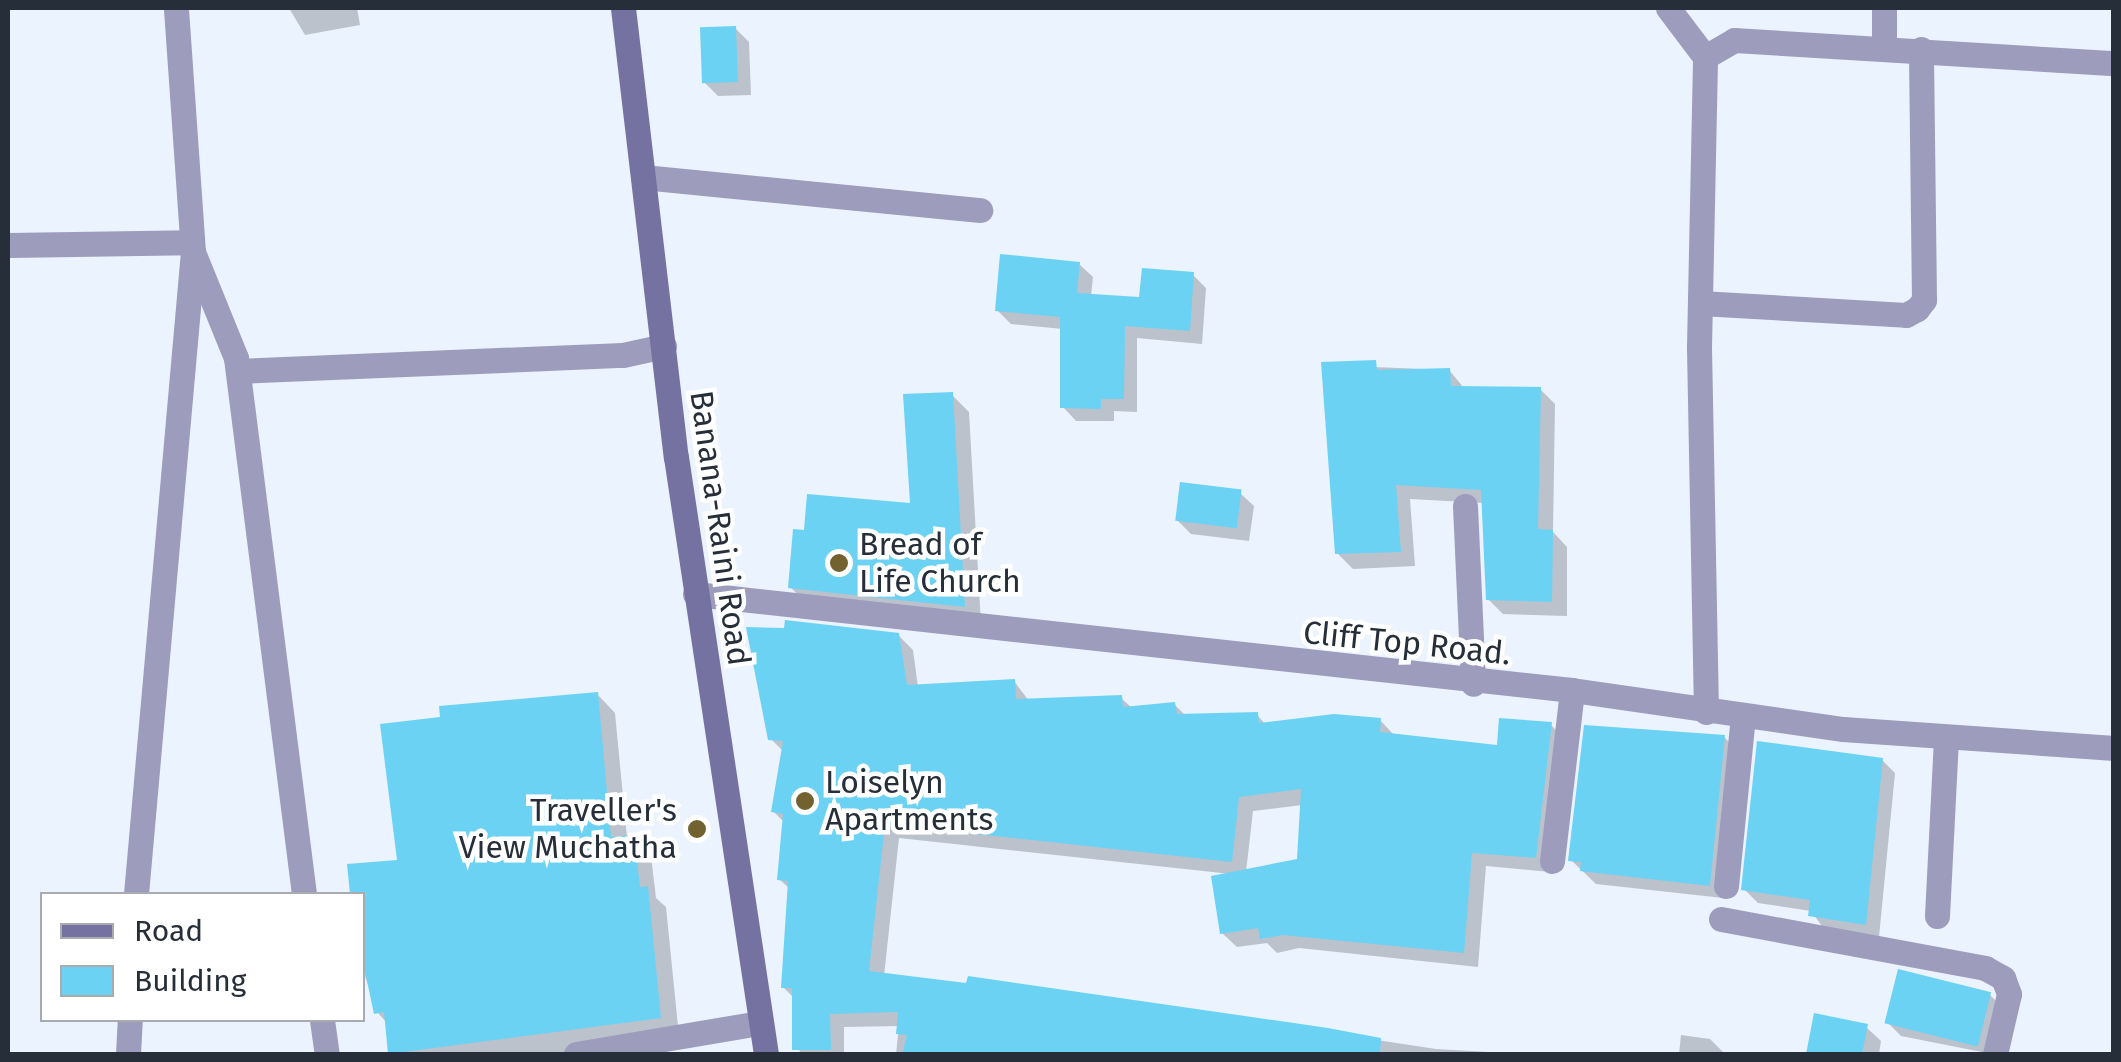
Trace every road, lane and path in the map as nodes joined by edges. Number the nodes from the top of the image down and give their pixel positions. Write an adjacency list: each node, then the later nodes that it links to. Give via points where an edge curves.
1 (176, 8): 12 (street)
2 (623, 8): 9 (main road, Banana-Raini Road)
3 (1668, 8): 7 (street)
4 (1884, 8): 5 (street)
5 (1884, 45): 6 (street); 7 (street, via 1734,40)
6 (1922, 49): 8 (street); 13 (street, via 1924,300 1917,310 1906,315)
7 (1705, 57): 13 (street)
8 (2114, 63)
9 (643, 177): 10 (street); 14 (main road, Banana-Raini Road)
10 (980, 210)
11 (8, 245): 12 (street)
12 (191, 247): 15 (street); 26 (street)
13 (1700, 304): 20 (street)
14 (664, 346): 15 (street, via 606,356); 17 (main road, Banana-Raini Road)
15 (238, 370): 27 (street)
16 (1465, 506): 18 (street)
17 (695, 594): 18 (street, Cliff Top Road.); 32 (main road, Banana-Raini Road)
18 (1473, 684): 19 (street, Cliff Top Road.)
19 (1572, 690): 20 (street, Cliff Top Road.); 24 (street)
20 (1706, 712): 21 (street, Cliff Top Road.)
21 (1743, 716): 22 (street, Cliff Top Road.); 25 (street)
22 (1946, 736): 23 (street, Cliff Top Road.); 28 (street)
23 (2114, 748)
24 (1552, 861)
25 (1726, 886)
26 (136, 892)
27 (304, 892)
28 (1937, 916)
29 (1720, 919): 37 (street, via 1985,968 2003,978 2009,994)
30 (130, 1022): 33 (street)
31 (322, 1022): 34 (street)
32 (759, 1022): 35 (street); 36 (main road, Banana-Raini Road)
33 (128, 1054)
34 (327, 1054)
35 (576, 1054)
36 (766, 1054)
37 (1995, 1054)

